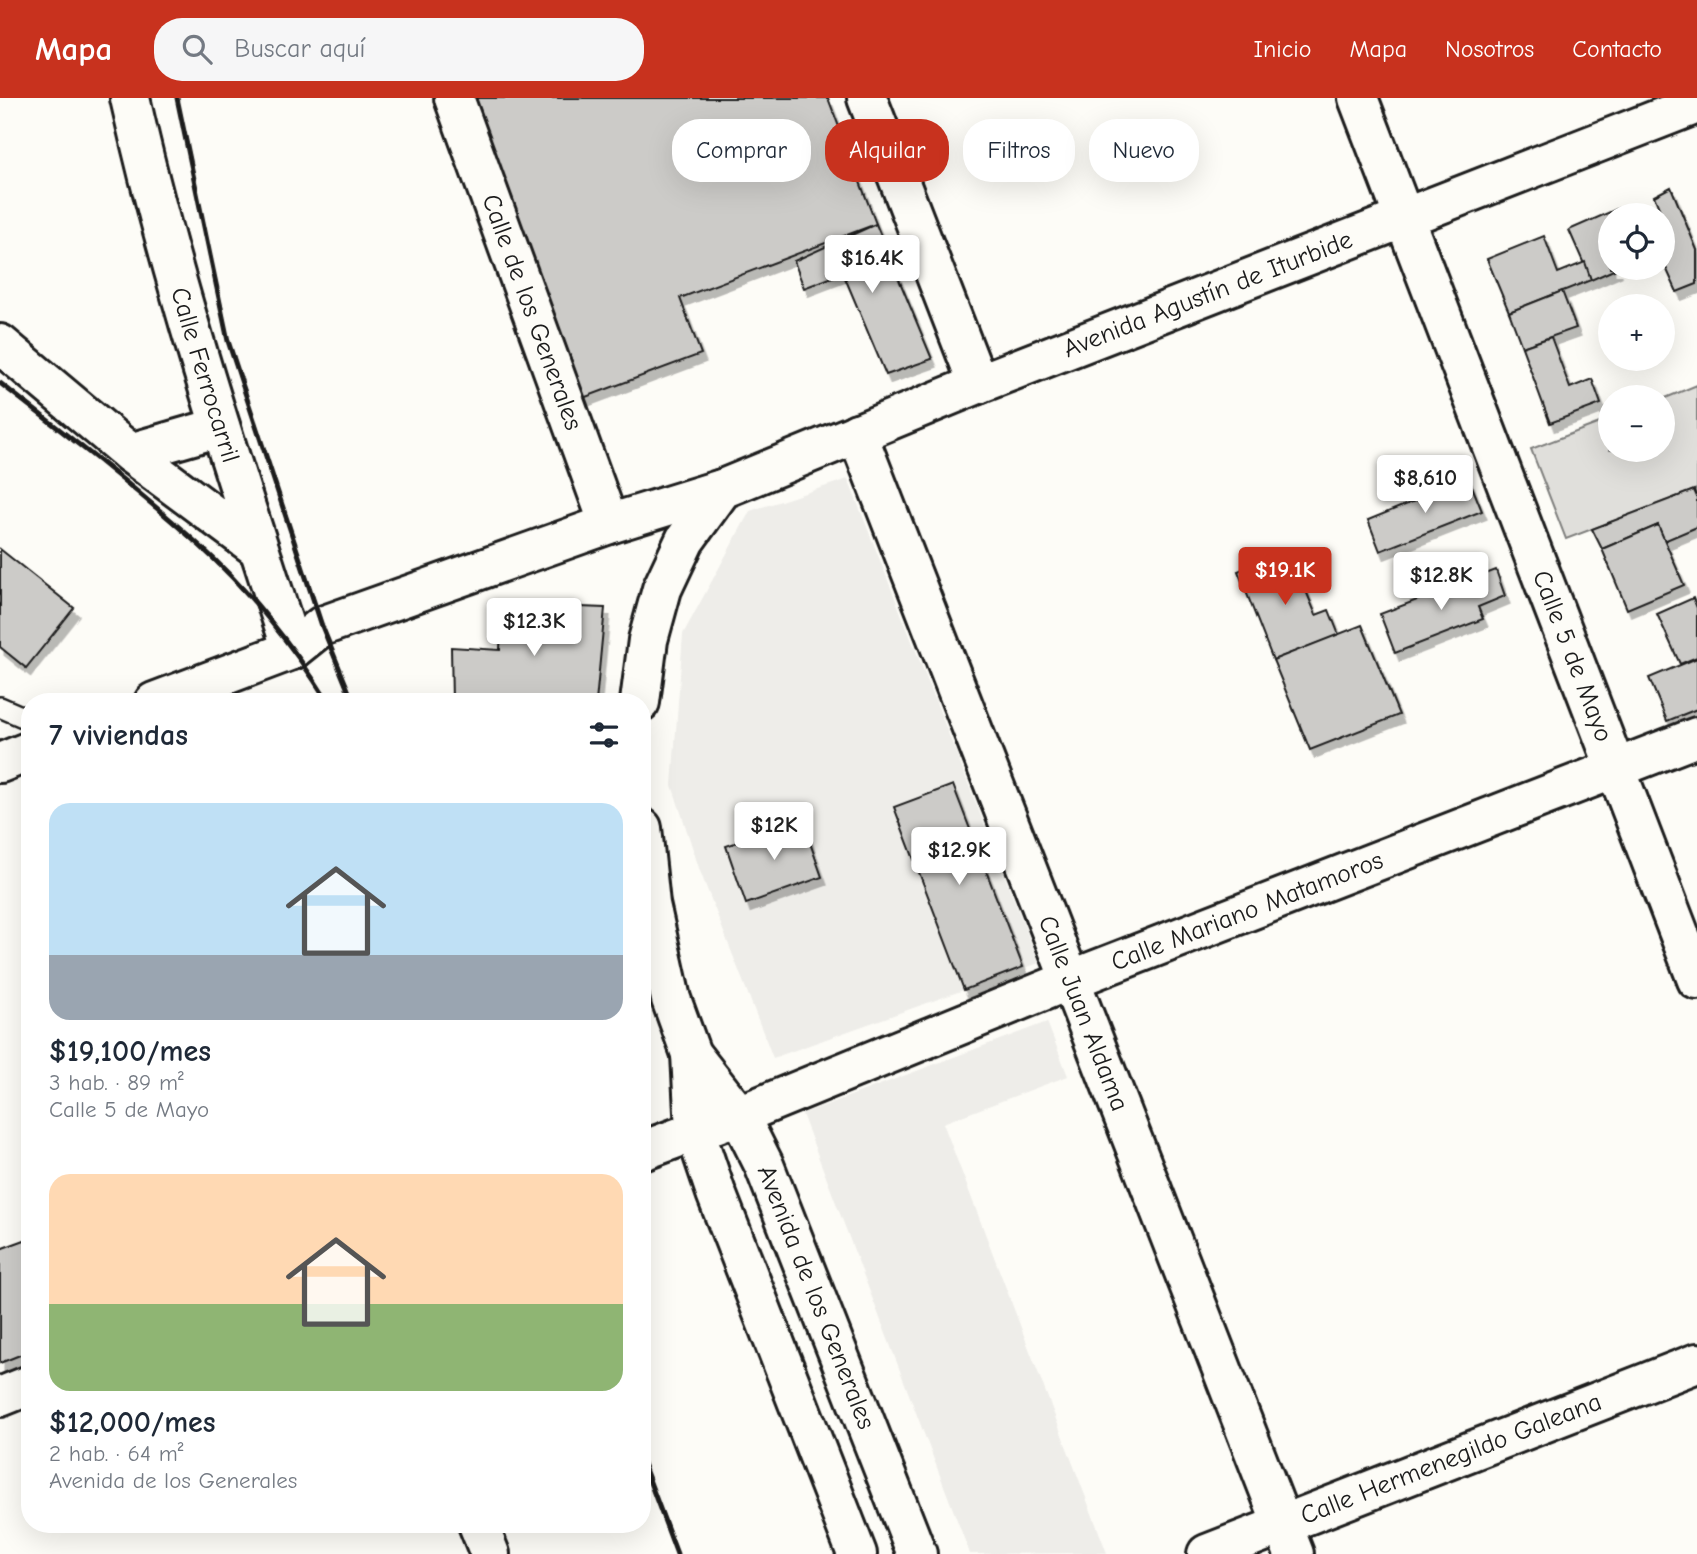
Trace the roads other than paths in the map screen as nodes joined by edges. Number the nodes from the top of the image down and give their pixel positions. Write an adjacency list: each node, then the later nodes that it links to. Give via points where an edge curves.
1 (130, 98): 9 (street, Calle Ferrocarril, via 146,172)
2 (454, 98): 13 (street, Calle de los Generales)
3 (867, 98): 8 (street)
4 (1358, 98): 6 (street, Calle 5 de Mayo)
5 (1697, 104): 6 (street, Avenida Agustín de Iturbide)
6 (1404, 218): 8 (street, Avenida Agustín de Iturbide); 23 (street, Calle 5 de Mayo)
7 (0, 344): 11 (street)
8 (978, 384): 10 (street, Avenida Agustín de Iturbide)
9 (220, 427): 11 (street); 14 (street, Calle Ferrocarril)
10 (857, 433): 12 (street, Avenida Agustín de Iturbide); 25 (street, Calle Juan Aldama)
11 (130, 453): 14 (street)
12 (722, 489): 13 (street, Avenida Agustín de Iturbide); 17 (street, via 685,540 662,589 648,640)
13 (609, 524): 15 (street, Avenida Agustín de Iturbide, via 322,626)
14 (259, 549): 15 (street, Calle Ferrocarril)
15 (292, 650): 16 (street, Avenida Agustín de Iturbide)
16 (179, 693)
17 (641, 693)
18 (0, 707): 19 (lane)
19 (21, 716)
20 (1697, 737): 23 (street, Calle Mariano Matamoros)
21 (21, 755): 22 (street)
22 (0, 763)
23 (1616, 768): 25 (street, Calle Mariano Matamoros); 26 (street, Calle 5 de Mayo)
24 (651, 909): 27 (street, Avenida de los Generales, via 671,999)
25 (1070, 980): 28 (street, Calle Mariano Matamoros); 35 (street, Calle Juan Aldama)
26 (1697, 980)
27 (691, 1054): 28 (street, Avenida de los Generales); 29 (street, Avenida de los Generales)
28 (739, 1115): 29 (street, Calle Mariano Matamoros); 38 (street, Avenida de los Generales, via 764,1166)
29 (695, 1131): 30 (street, Calle Mariano Matamoros); 37 (street, Avenida de los Generales)
30 (651, 1148)
31 (1697, 1363): 35 (street, Calle Hermenegildo Galeana)
32 (21, 1389): 33 (street)
33 (0, 1397)
34 (482, 1533): 36 (street)
35 (1288, 1539): 39 (street, Calle Hermenegildo Galeana)
36 (490, 1554)
37 (857, 1554)
38 (917, 1554)
39 (1208, 1554)

